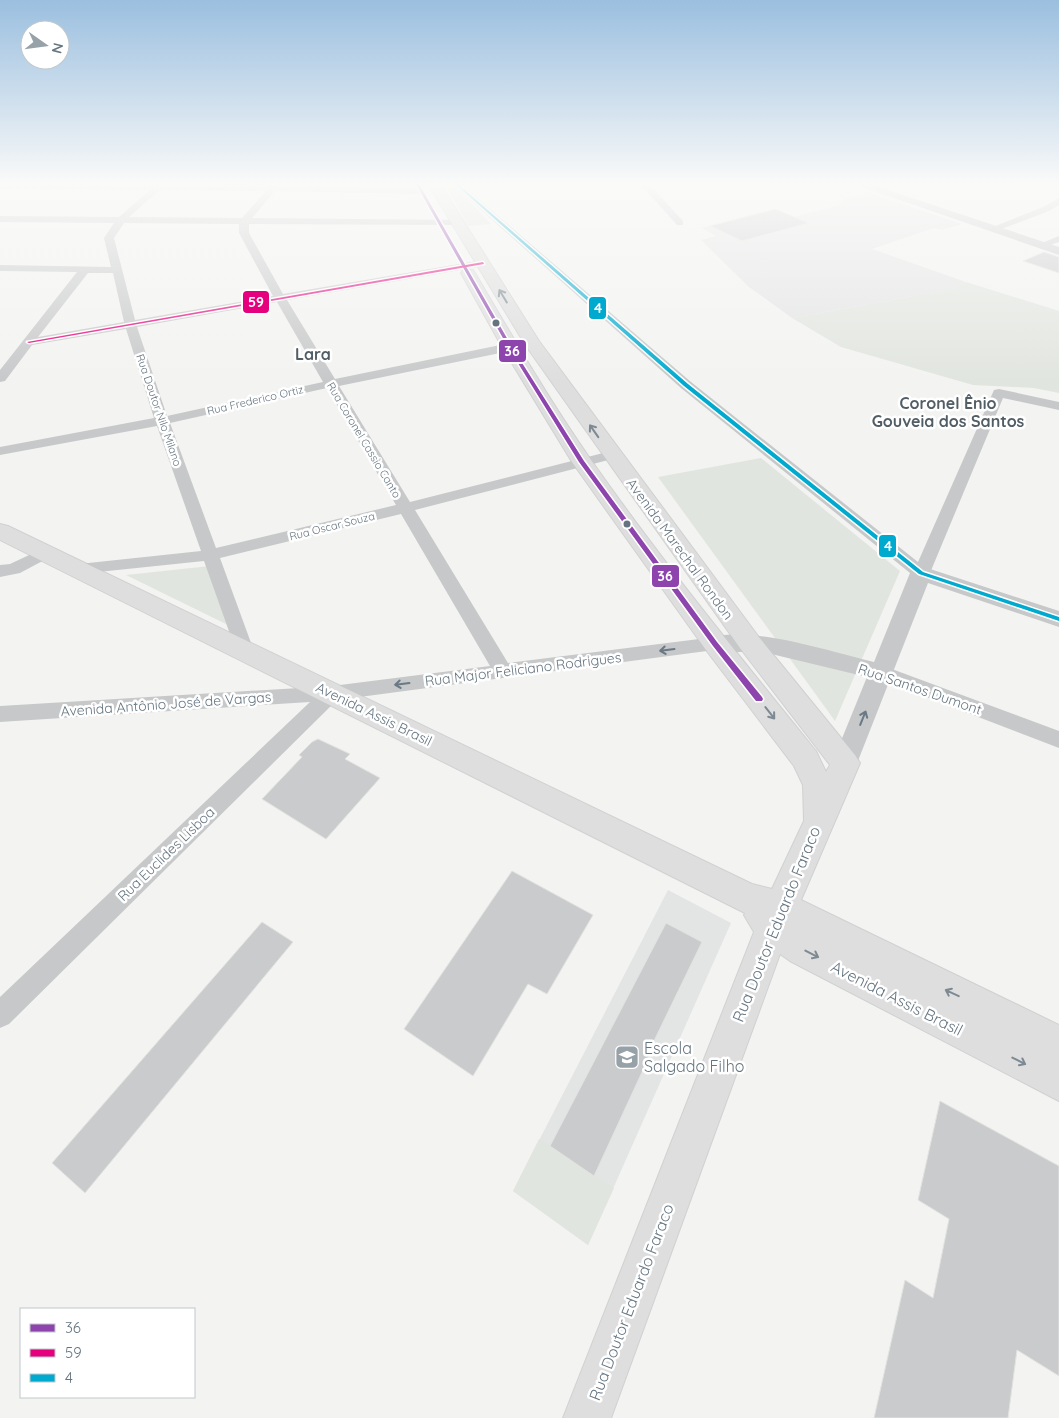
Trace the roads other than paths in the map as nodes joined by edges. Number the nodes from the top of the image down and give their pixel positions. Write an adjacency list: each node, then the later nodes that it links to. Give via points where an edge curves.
1 (112, 250): 8 (street, Rua Doutor Nilo Milano)
2 (253, 250): 9 (street, Rua Coronel Cassio Canto)
3 (465, 250): 5 (main road, Avenida Marechal Rondon)
4 (532, 250): 28 (street, via 686,385)
5 (473, 264): 9 (street); 12 (main road, Avenida Marechal Rondon); 20 (main road, Avenida Marechal Rondon, one-way to 5)
6 (0, 268): 7 (street)
7 (85, 269): 8 (street); 11 (street)
8 (118, 270): 10 (street, Rua Doutor Nilo Milano)
9 (278, 297): 10 (street); 16 (street, Rua Coronel Cassio Canto)
10 (131, 325): 11 (street); 18 (street, Rua Doutor Nilo Milano)
11 (29, 342): 14 (street)
12 (510, 347): 16 (street, Rua Frederico Ortiz); 21 (main road, Avenida Marechal Rondon)
13 (0, 360): 14 (street)
14 (14, 361): 15 (street)
15 (0, 378)
16 (330, 384): 18 (street, Rua Frederico Ortiz); 22 (street, Rua Coronel Cassio Canto)
17 (1059, 406): 28 (street, via 999,393)
18 (162, 421): 19 (street, Rua Frederico Ortiz); 25 (street, Rua Doutor Nilo Milano)
19 (0, 451)
20 (611, 455): 21 (street); 30 (main road, Avenida Marechal Rondon)
21 (582, 462): 22 (street, Rua Oscar Souza); 31 (main road, Avenida Marechal Rondon)
22 (405, 508): 25 (street, Rua Oscar Souza); 33 (street, Rua Coronel Cassio Canto)
23 (0, 531): 24 (main road, Avenida Assis Brasil)
24 (44, 552): 26 (main road, Avenida Assis Brasil); 27 (street, via 14,570)
25 (210, 555): 26 (street, Rua Oscar Souza); 32 (street, Rua Doutor Nilo Milano)
26 (79, 570): 32 (main road, Avenida Assis Brasil)
27 (0, 571)
28 (921, 573): 29 (street); 34 (street, Rua Doutor Eduardo Faraco)
29 (1059, 619)
30 (749, 642): 31 (street, Avenida Marechal Rondon); 34 (street, Rua Santos Dumont, via 778,646); 38 (main road, Avenida Marechal Rondon)
31 (715, 644): 33 (street, Rua Major Feliciano Rodrigues, one-way to 33); 39 (main road, Avenida Marechal Rondon, one-way to 39, via 806,759 818,785)
32 (245, 651): 35 (main road, Avenida Assis Brasil)
33 (503, 671): 35 (street, Rua Major Feliciano Rodrigues, one-way to 35)
34 (881, 672): 37 (street, Rua Santos Dumont); 38 (street, Rua Doutor Eduardo Faraco, one-way to 34)
35 (332, 693): 36 (street, Avenida Antônio José de Vargas); 40 (main road, Avenida Assis Brasil); 41 (street, Rua Euclides Lisboa)
36 (0, 714)
37 (1059, 740)
38 (844, 763): 39 (main road, Rua Doutor Eduardo Faraco)
39 (818, 822): 40 (main road, Rua Doutor Eduardo Faraco)
40 (766, 911): 42 (main road, Avenida Assis Brasil, via 802,949); 45 (main road, Rua Doutor Eduardo Faraco)
41 (0, 1015)
42 (993, 1030): 43 (main road, Avenida Assis Brasil); 44 (main road, Avenida Assis Brasil, one-way to 44)
43 (1059, 1045)
44 (1059, 1082)
45 (588, 1418)

